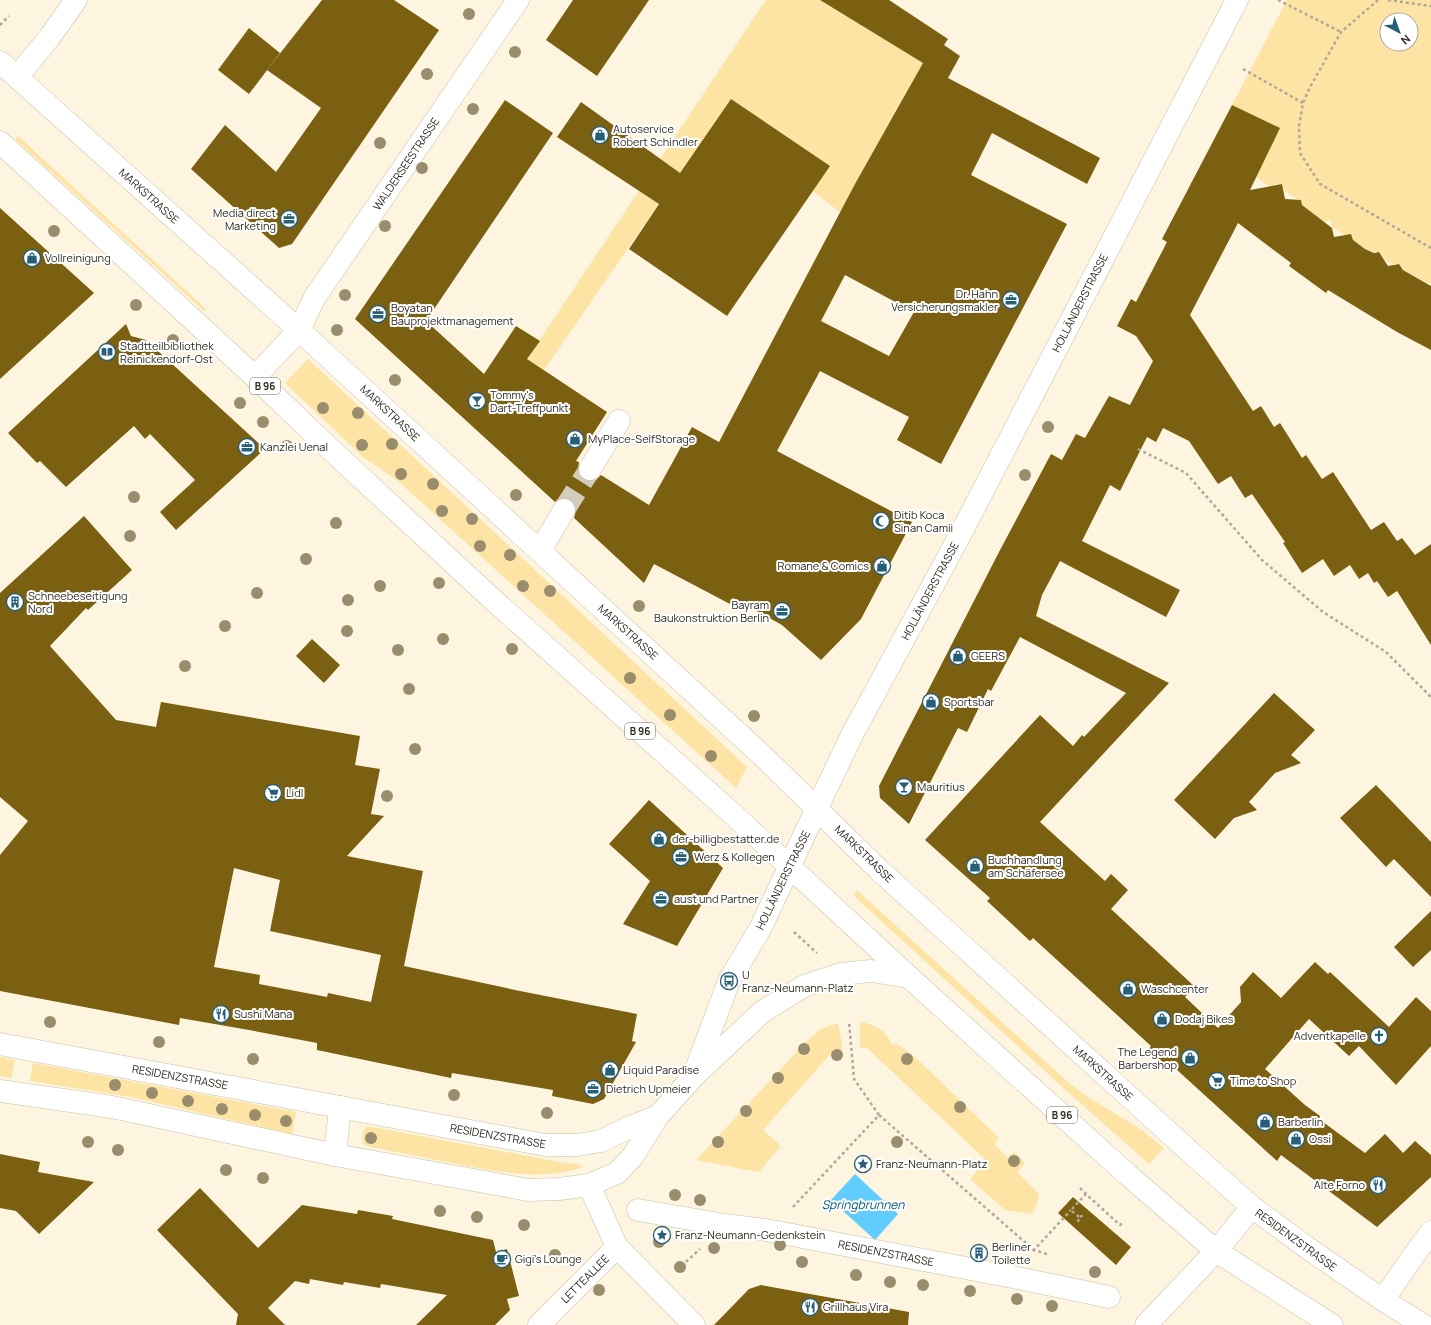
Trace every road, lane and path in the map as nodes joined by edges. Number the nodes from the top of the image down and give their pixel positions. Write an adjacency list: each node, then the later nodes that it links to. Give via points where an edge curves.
1 (76, 0): 13 (main road, via 49,38)
2 (518, 0): 17 (main road, WALDERSEESTRASSE, via 315,297)
3 (1237, 0): 25 (main road, HOLLÄNDERSTRASSE, via 959,537 853,733)
4 (1278, 0): 10 (path)
5 (1378, 0): 10 (path)
6 (1388, 0): 7 (path)
7 (1431, 6)
8 (9, 16): 9 (path)
9 (0, 25)
10 (1341, 32): 14 (path)
11 (0, 62): 13 (main road, MARKSTRASSE)
12 (1242, 69): 14 (path)
13 (9, 82): 17 (main road, MARKSTRASSE)
14 (1303, 103): 16 (path, via 1299,126 1300,153 1320,184)
15 (0, 142): 18 (main road, B 96)
16 (1431, 248)
17 (299, 330): 18 (main road, WALDERSEESTRASSE); 23 (main road, MARKSTRASSE)
18 (255, 377): 26 (main road, B 96, via 490,597)
19 (619, 421): 21 (main road)
20 (1138, 449): 24 (path, via 1186,472 1262,560 1322,612 1386,652)
21 (590, 469)
22 (564, 510): 23 (main road)
23 (540, 551): 25 (main road, MARKSTRASSE)
24 (1431, 697)
25 (817, 808): 26 (main road, HOLLÄNDERSTRASSE); 41 (main road, MARKSTRASSE, via 879,870)
26 (790, 866): 29 (main road, B 96); 32 (main road, HOLLÄNDERSTRASSE, via 760,929 729,981)
27 (794, 932): 28 (path)
28 (821, 956)
29 (909, 977): 32 (main road, via 871,971 841,974 804,986 762,1012); 51 (main road, B 96, via 1102,1152)
30 (849, 1022): 35 (path, via 854,1079)
31 (0, 1044): 34 (main road, RESIDENZSTRASSE)
32 (693, 1077): 36 (main road, HOLLÄNDERSTRASSE)
33 (0, 1090): 37 (main road, via 112,1107)
34 (340, 1107): 36 (main road, RESIDENZSTRASSE, via 545,1145 578,1145 601,1140); 37 (main road)
35 (879, 1115): 43 (path, via 1034,1250); 48 (path)
36 (658, 1116): 38 (main road, via 633,1156 618,1173)
37 (335, 1156): 38 (main road, via 528,1190)
38 (589, 1185): 50 (main road, LETTEALLEE)
39 (1080, 1188): 40 (path)
40 (1086, 1194): 43 (path); 47 (path, via 1120,1225)
41 (1252, 1207): 51 (main road, RESIDENZSTRASSE); 53 (main road, RESIDENZSTRASSE)
42 (638, 1210): 48 (main road, RESIDENZSTRASSE)
43 (1071, 1210): 45 (path)
44 (1084, 1215): 45 (path)
45 (1079, 1217): 46 (path)
46 (1078, 1222)
47 (1122, 1223)
48 (771, 1231): 52 (main road, RESIDENZSTRASSE)
49 (1431, 1232): 53 (main road)
50 (617, 1247): 54 (main road, LETTEALLEE); 55 (main road)
51 (1216, 1251): 56 (main road, RESIDENZSTRASSE); 57 (main road, B 96)
52 (1109, 1297)
53 (1383, 1300): 58 (main road, RESIDENZSTRASSE)
54 (539, 1325)
55 (694, 1325)
56 (1146, 1325)
57 (1332, 1325)
58 (1423, 1325)

